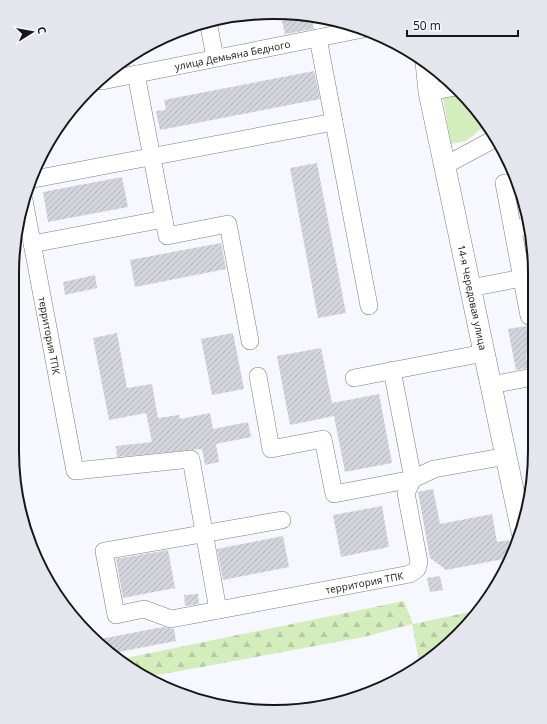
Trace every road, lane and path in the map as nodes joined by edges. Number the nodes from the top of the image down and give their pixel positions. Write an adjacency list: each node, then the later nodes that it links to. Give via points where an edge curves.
1 (209, 28): 4 (street)
2 (350, 32): 3 (street, улица Демьяна Бедного)
3 (318, 38): 4 (street, улица Демьяна Бедного); 10 (street)
4 (215, 58): 6 (street, улица Демьяна Бедного)
5 (427, 71): 9 (main road, 14-я Чередовая улица)
6 (136, 74): 7 (street, улица Демьяна Бедного); 12 (street)
7 (109, 80)
8 (448, 89): 9 (street)
9 (429, 92): 13 (main road, 14-я Чередовая улица)
10 (334, 122): 12 (street); 23 (street)
11 (491, 141): 13 (street)
12 (152, 156): 14 (street); 17 (street)
13 (444, 166): 22 (main road, 14-я Чередовая улица)
14 (37, 178)
15 (504, 183): 19 (street)
16 (27, 214): 20 (street, территория ТПК)
17 (164, 219): 20 (street); 25 (street, via 167,236 228,224)
18 (524, 227): 19 (street)
19 (513, 229): 21 (street)
20 (32, 244): 36 (street, территория ТПК, via 75,471 191,459)
21 (522, 278): 22 (street); 24 (street)
22 (470, 288): 26 (main road, 14-я Чередовая улица)
23 (369, 306)
24 (528, 311)
25 (250, 341)
26 (484, 353): 27 (street); 31 (main road, 14-я Чередовая улица)
27 (392, 370): 29 (street); 33 (street)
28 (258, 376): 33 (street, via 271,449 324,439 334,494)
29 (354, 378)
30 (528, 378): 31 (street)
31 (491, 385): 32 (main road, 14-я Чередовая улица)
32 (507, 456): 33 (street, via 434,469); 34 (main road, 14-я Чередовая улица)
33 (413, 479): 37 (street, территория ТПК, via 406,493 419,562 417,569 410,574)
34 (519, 516)
35 (282, 520): 36 (street)
36 (204, 533): 37 (street); 37 (street, территория ТПК, via 104,551 116,614 144,609 171,619)
37 (218, 610)

